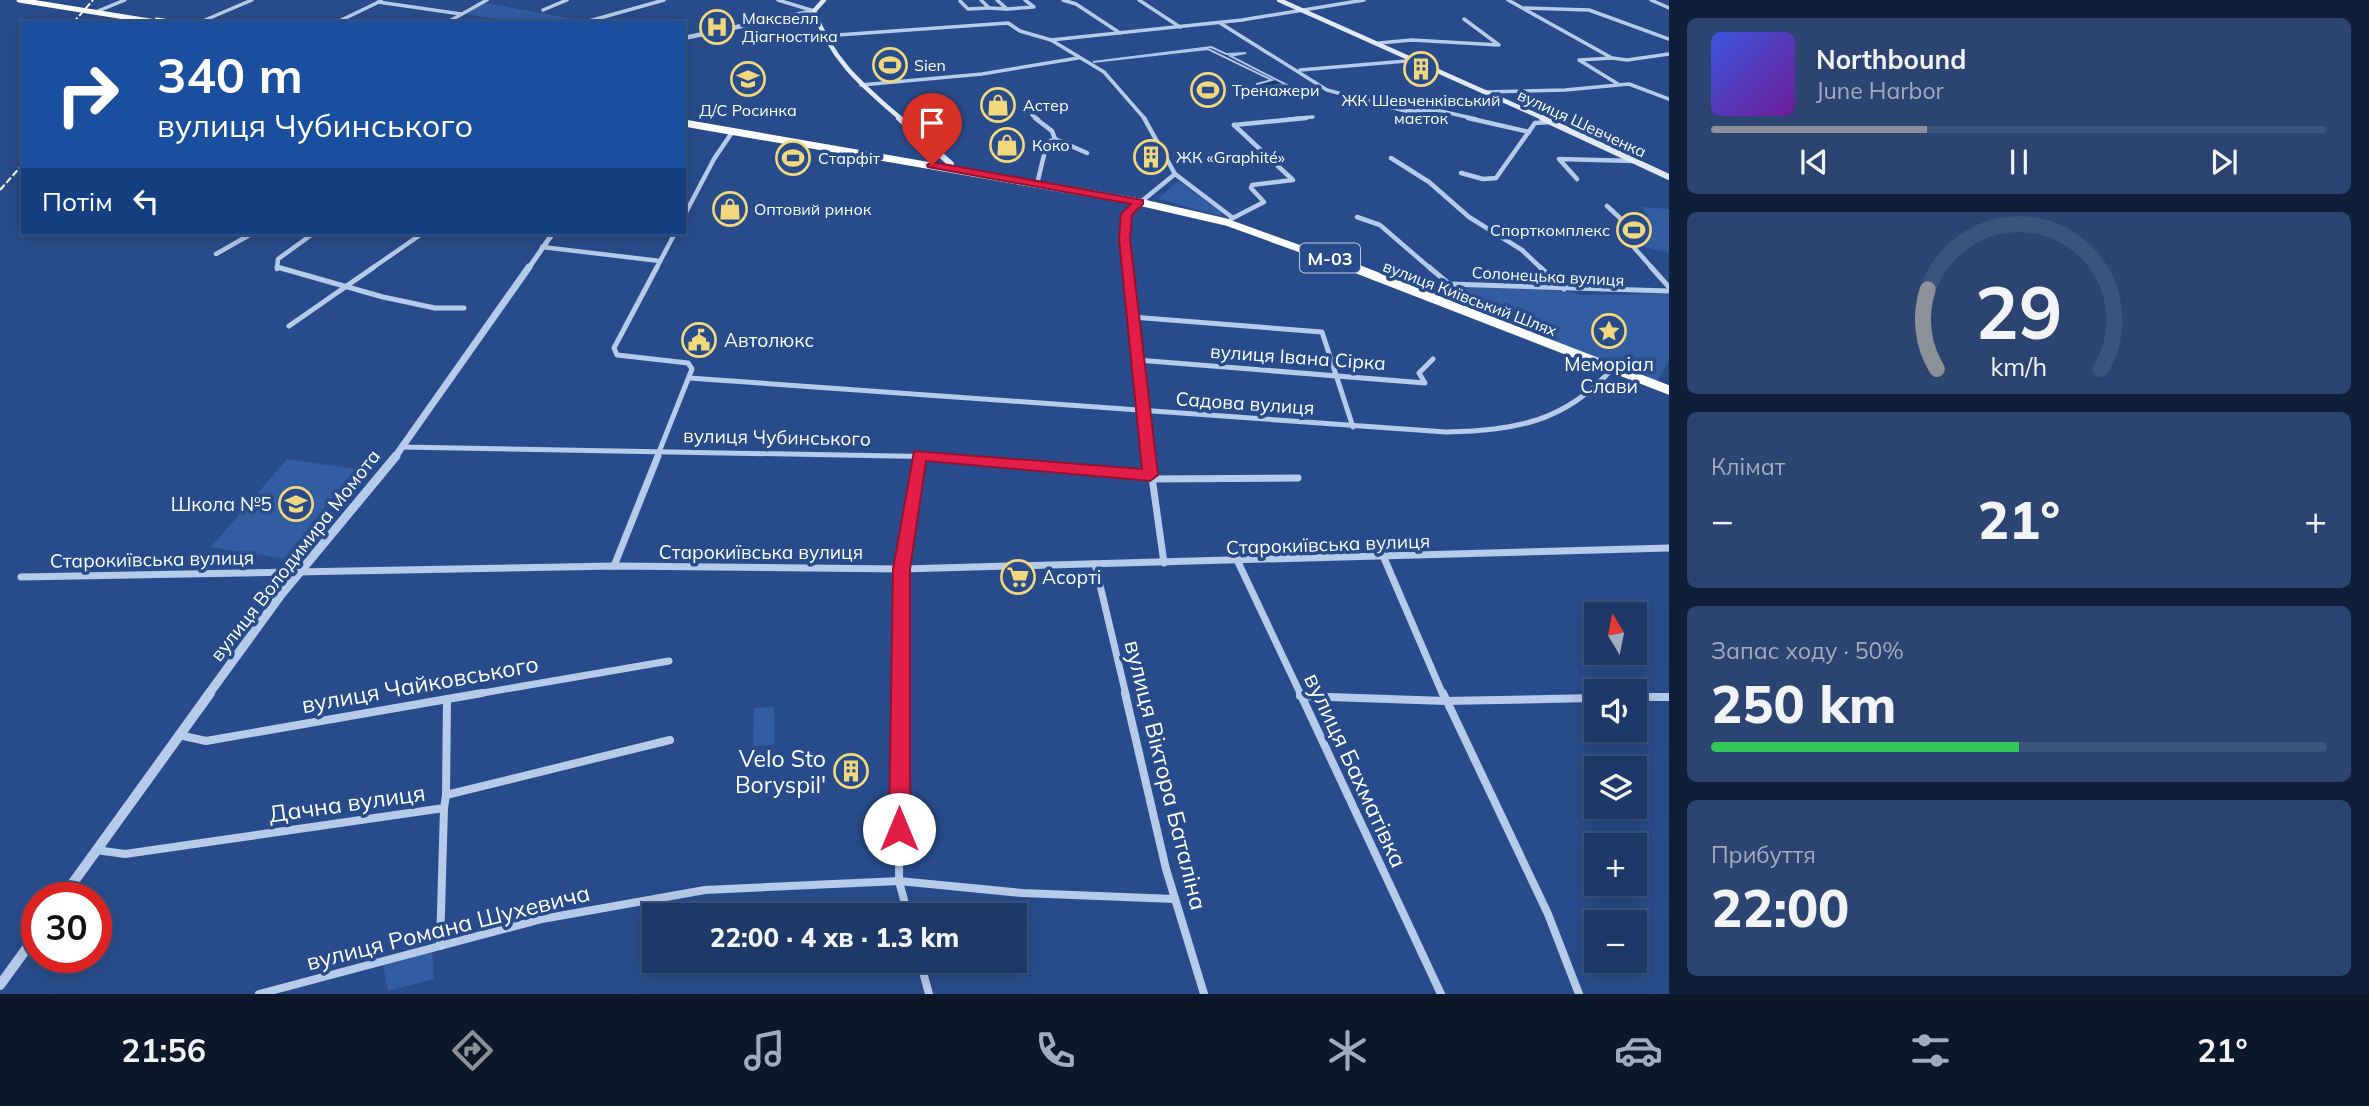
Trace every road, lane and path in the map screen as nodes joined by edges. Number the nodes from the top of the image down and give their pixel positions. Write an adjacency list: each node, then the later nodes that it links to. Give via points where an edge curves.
1 (19, 0): 20 (highway)
2 (125, 0): 27 (street)
3 (251, 0): 35 (street)
4 (390, 0): 21 (street)
5 (487, 0): 31 (street)
6 (567, 0): 28 (street)
7 (664, 0): 39 (street)
8 (778, 0): 29 (street)
9 (824, 0): 10 (street); 29 (main road)
10 (831, 0)
11 (981, 0): 23 (street)
12 (997, 0): 25 (street)
13 (1025, 0): 25 (street, via 1034,7)
14 (1063, 0): 42 (street)
15 (1139, 0): 41 (street)
16 (1279, 0): 30 (main road, вулиця Шевченка)
17 (1364, 0): 30 (street)
18 (1508, 0): 26 (street)
19 (1651, 0): 24 (street)
20 (35, 1): 27 (highway); 33 (highway)
21 (380, 1): 31 (street); 36 (street); 37 (street)
22 (960, 1): 23 (street, via 968,9)
23 (989, 8): 25 (street)
24 (1669, 8)
25 (1007, 9)
26 (1523, 9): 45 (street, via 1589,10); 50 (street)
27 (98, 10): 34 (highway)
28 (544, 10)
29 (814, 11): 43 (main road); 44 (street)
30 (1303, 11): 40 (street); 47 (main road, вулиця Шевченка)
31 (461, 14): 38 (street)
32 (1465, 20): 47 (street, via 1499,45 1412,40)
33 (150, 21)
34 (164, 21)
35 (203, 21)
36 (339, 21)
37 (346, 21)
38 (449, 21)
39 (589, 21)
40 (1219, 23): 41 (street); 52 (street)
41 (1180, 27): 42 (street)
42 (1120, 33): 46 (street)
43 (823, 36): 46 (street, via 1008,23); 53 (main road)
44 (686, 38)
45 (1669, 39)
46 (1051, 40): 49 (street)
47 (1379, 43): 51 (main road, вулиця Шевченка)
48 (1669, 54): 50 (street)
49 (1079, 58): 53 (street, via 982,74); 69 (street, via 1104,72 1127,96)
50 (1613, 59): 54 (street, via 1579,60)
51 (1418, 60): 52 (street); 55 (main road, вулиця Шевченка)
52 (1298, 70): 62 (street, via 1327,90 1400,110 1436,110)
53 (861, 85): 67 (main road, via 951,164)
54 (1618, 85): 55 (street, вулиця Шевченка); 56 (street, via 1637,85)
55 (1484, 92): 59 (main road, вулиця Шевченка)
56 (1669, 99)
57 (1032, 114): 63 (street)
58 (1313, 117): 77 (street, via 1234,125 1293,180 1252,185 1264,202)
59 (1551, 122): 62 (street, via 1535,123); 66 (main road, вулиця Шевченка)
60 (686, 123): 61 (highway, вулиця Київський Шлях / М-03)
61 (733, 131): 67 (highway, вулиця Київський Шлях / М-03); 75 (street)
62 (1529, 132): 68 (street, via 1496,178)
63 (1055, 139): 64 (street); 72 (street, via 1047,143)
64 (1087, 153)
65 (1391, 158): 88 (street, via 1522,250)
66 (1634, 161): 70 (main road, вулиця Шевченка); 71 (street, via 1559,159)
67 (950, 168): 72 (highway, вулиця Київський Шлях / М-03)
68 (1461, 173)
69 (1175, 174): 73 (street); 77 (street)
70 (1669, 177)
71 (1577, 179)
72 (1037, 184): 73 (highway, вулиця Київський Шлях / М-03)
73 (1139, 202): 77 (highway, вулиця Київський Шлях / М-03); 92 (street, via 1126,214)
74 (1607, 206): 89 (street, via 1620,218 1630,243)
75 (686, 212)
76 (1357, 217): 86 (street, via 1380,225)
77 (1229, 220): 90 (highway, вулиця Київський Шлях / М-03)
78 (249, 235): 84 (street)
79 (311, 235): 87 (street, via 278,259 277,269)
80 (420, 235): 87 (street)
81 (551, 235): 83 (street, вулиця Володимира Момота)
82 (674, 235): 85 (street)
83 (542, 247): 85 (street); 102 (street, вулиця Володимира Момота)
84 (216, 254)
85 (660, 261): 98 (street, via 614,348 617,355 688,363 692,369)
86 (1449, 284): 88 (street, Солонецька вулиця); 90 (street, Солонецька вулиця)
87 (345, 289): 91 (street, via 435,308); 93 (street)
88 (1564, 289): 89 (street, Солонецька вулиця)
89 (1669, 289)
90 (1431, 298): 96 (highway, вулиця Київський Шлях / М-03)
91 (464, 308)
92 (1132, 317): 95 (street); 97 (street, via 1317,330 1322,332)
93 (289, 326)
94 (1433, 359): 97 (street, вулиця Івана Сірка, via 1419,373 1425,383)
95 (1137, 360): 97 (street, вулиця Івана Сірка); 100 (street)
96 (1612, 369): 99 (highway, вулиця Київський Шлях / М-03); 101 (street, Садова вулиця, via 1603,385 1567,411 1539,422 1469,432)
97 (1338, 376): 101 (street)
98 (689, 378): 100 (street, Садова вулиця); 103 (street)
99 (1669, 390)
100 (1142, 412): 101 (street, Садова вулиця); 105 (street)
101 (1353, 427)
102 (402, 447): 103 (street, вулиця Чубинського); 114 (street, вулиця Володимира Момота)
103 (660, 451): 104 (street, вулиця Чубинського); 112 (street)
104 (920, 455): 105 (street, вулиця Чубинського); 113 (street)
105 (1151, 477): 106 (street, вулиця Чубинського); 110 (street)
106 (1298, 478)
107 (1669, 548): 108 (street, Старокиївська вулиця)
108 (1384, 558): 109 (street, Старокиївська вулиця); 122 (street)
109 (1238, 562): 110 (street, Старокиївська вулиця); 117 (street, вулиця Бахматівка)
110 (1164, 563): 111 (street, Старокиївська вулиця)
111 (1095, 565): 113 (street, Старокиївська вулиця); 130 (street, вулиця Віктора Баталіна)
112 (614, 566): 113 (street, Старокиївська вулиця); 114 (street, Старокиївська вулиця)
113 (902, 569): 128 (street)
114 (301, 571): 115 (street, Старокиївська вулиця); 123 (street, вулиця Володимира Момота)
115 (21, 577)
116 (669, 661): 121 (street, вулиця Чайковського)
117 (1300, 696): 122 (street); 139 (street, вулиця Бахматівка)
118 (1669, 697): 120 (street)
119 (1584, 698): 122 (street)
120 (1647, 698)
121 (447, 699): 123 (street, вулиця Чайковського, via 206,741); 125 (street)
122 (1446, 701): 140 (street, via 1537,889)
123 (179, 735): 127 (street, вулиця Володимира Момота)
124 (670, 740): 125 (street, Дачна вулиця)
125 (446, 794): 126 (street, Дачна вулиця)
126 (444, 808): 127 (street, Дачна вулиця, via 125,854); 132 (street)
127 (96, 850): 129 (street, вулиця Володимира Момота)
128 (899, 881): 130 (street, вулиця Романа Шухевича, via 1022,893); 131 (street); 132 (street, вулиця Романа Шухевича, via 705,890 542,919)
129 (73, 882)
130 (1175, 899): 138 (street, вулиця Віктора Баталіна)
131 (905, 903)
132 (440, 946): 136 (street, вулиця Романа Шухевича)
133 (21, 955): 135 (street)
134 (923, 973): 137 (street)
135 (0, 985)
136 (259, 994)
137 (929, 994)
138 (1204, 994)
139 (1441, 994)
140 (1579, 994)

